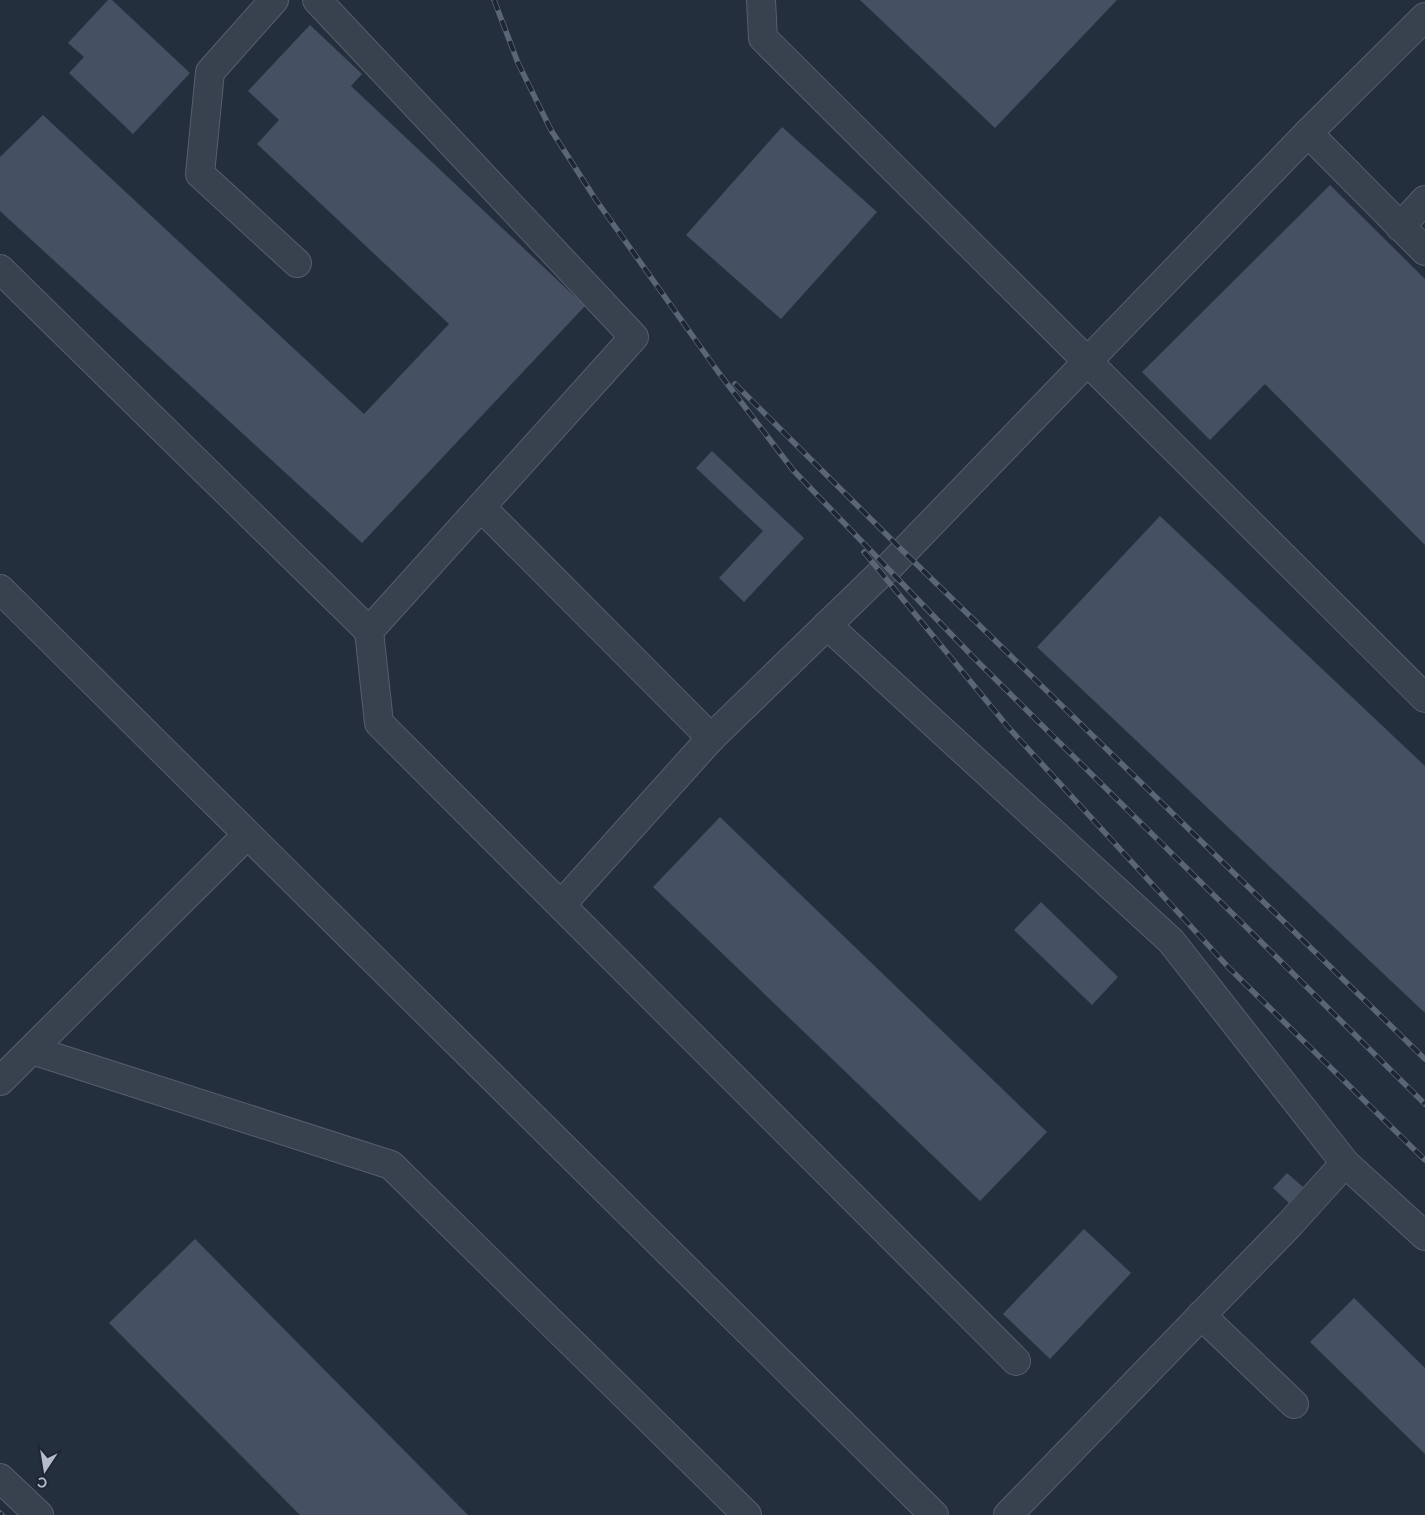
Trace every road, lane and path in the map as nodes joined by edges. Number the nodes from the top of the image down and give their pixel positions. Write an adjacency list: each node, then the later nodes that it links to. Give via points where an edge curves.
1 (274, 0): 9 (lane, via 210,72 200,174)
2 (317, 0): 12 (lane, via 634,337)
3 (761, 0): 11 (lane, via 763,38)
4 (1425, 17): 5 (lane)
5 (1308, 133): 7 (lane); 11 (lane)
6 (1425, 200): 7 (lane)
7 (1400, 227): 8 (lane)
8 (1425, 251)
9 (297, 264)
10 (0, 269): 15 (lane)
11 (1087, 362): 14 (lane, via 888,568); 16 (lane)
12 (482, 508): 15 (lane); 17 (lane)
13 (0, 589): 18 (lane)
14 (828, 625): 17 (lane); 22 (lane, via 1171,941)
15 (369, 631): 19 (lane, via 379,723)
16 (1425, 698)
17 (711, 738): 19 (lane)
18 (247, 835): 20 (lane); 30 (lane)
19 (561, 905): 25 (lane)
20 (32, 1050): 21 (lane); 29 (lane, via 391,1165)
21 (0, 1081)
22 (1345, 1163): 23 (lane); 24 (lane)
23 (1425, 1236)
24 (1201, 1315): 26 (lane); 31 (lane)
25 (1016, 1361)
26 (1294, 1404)
27 (0, 1478): 28 (lane)
28 (39, 1515)
29 (747, 1515)
30 (934, 1515)
31 (1008, 1515)

